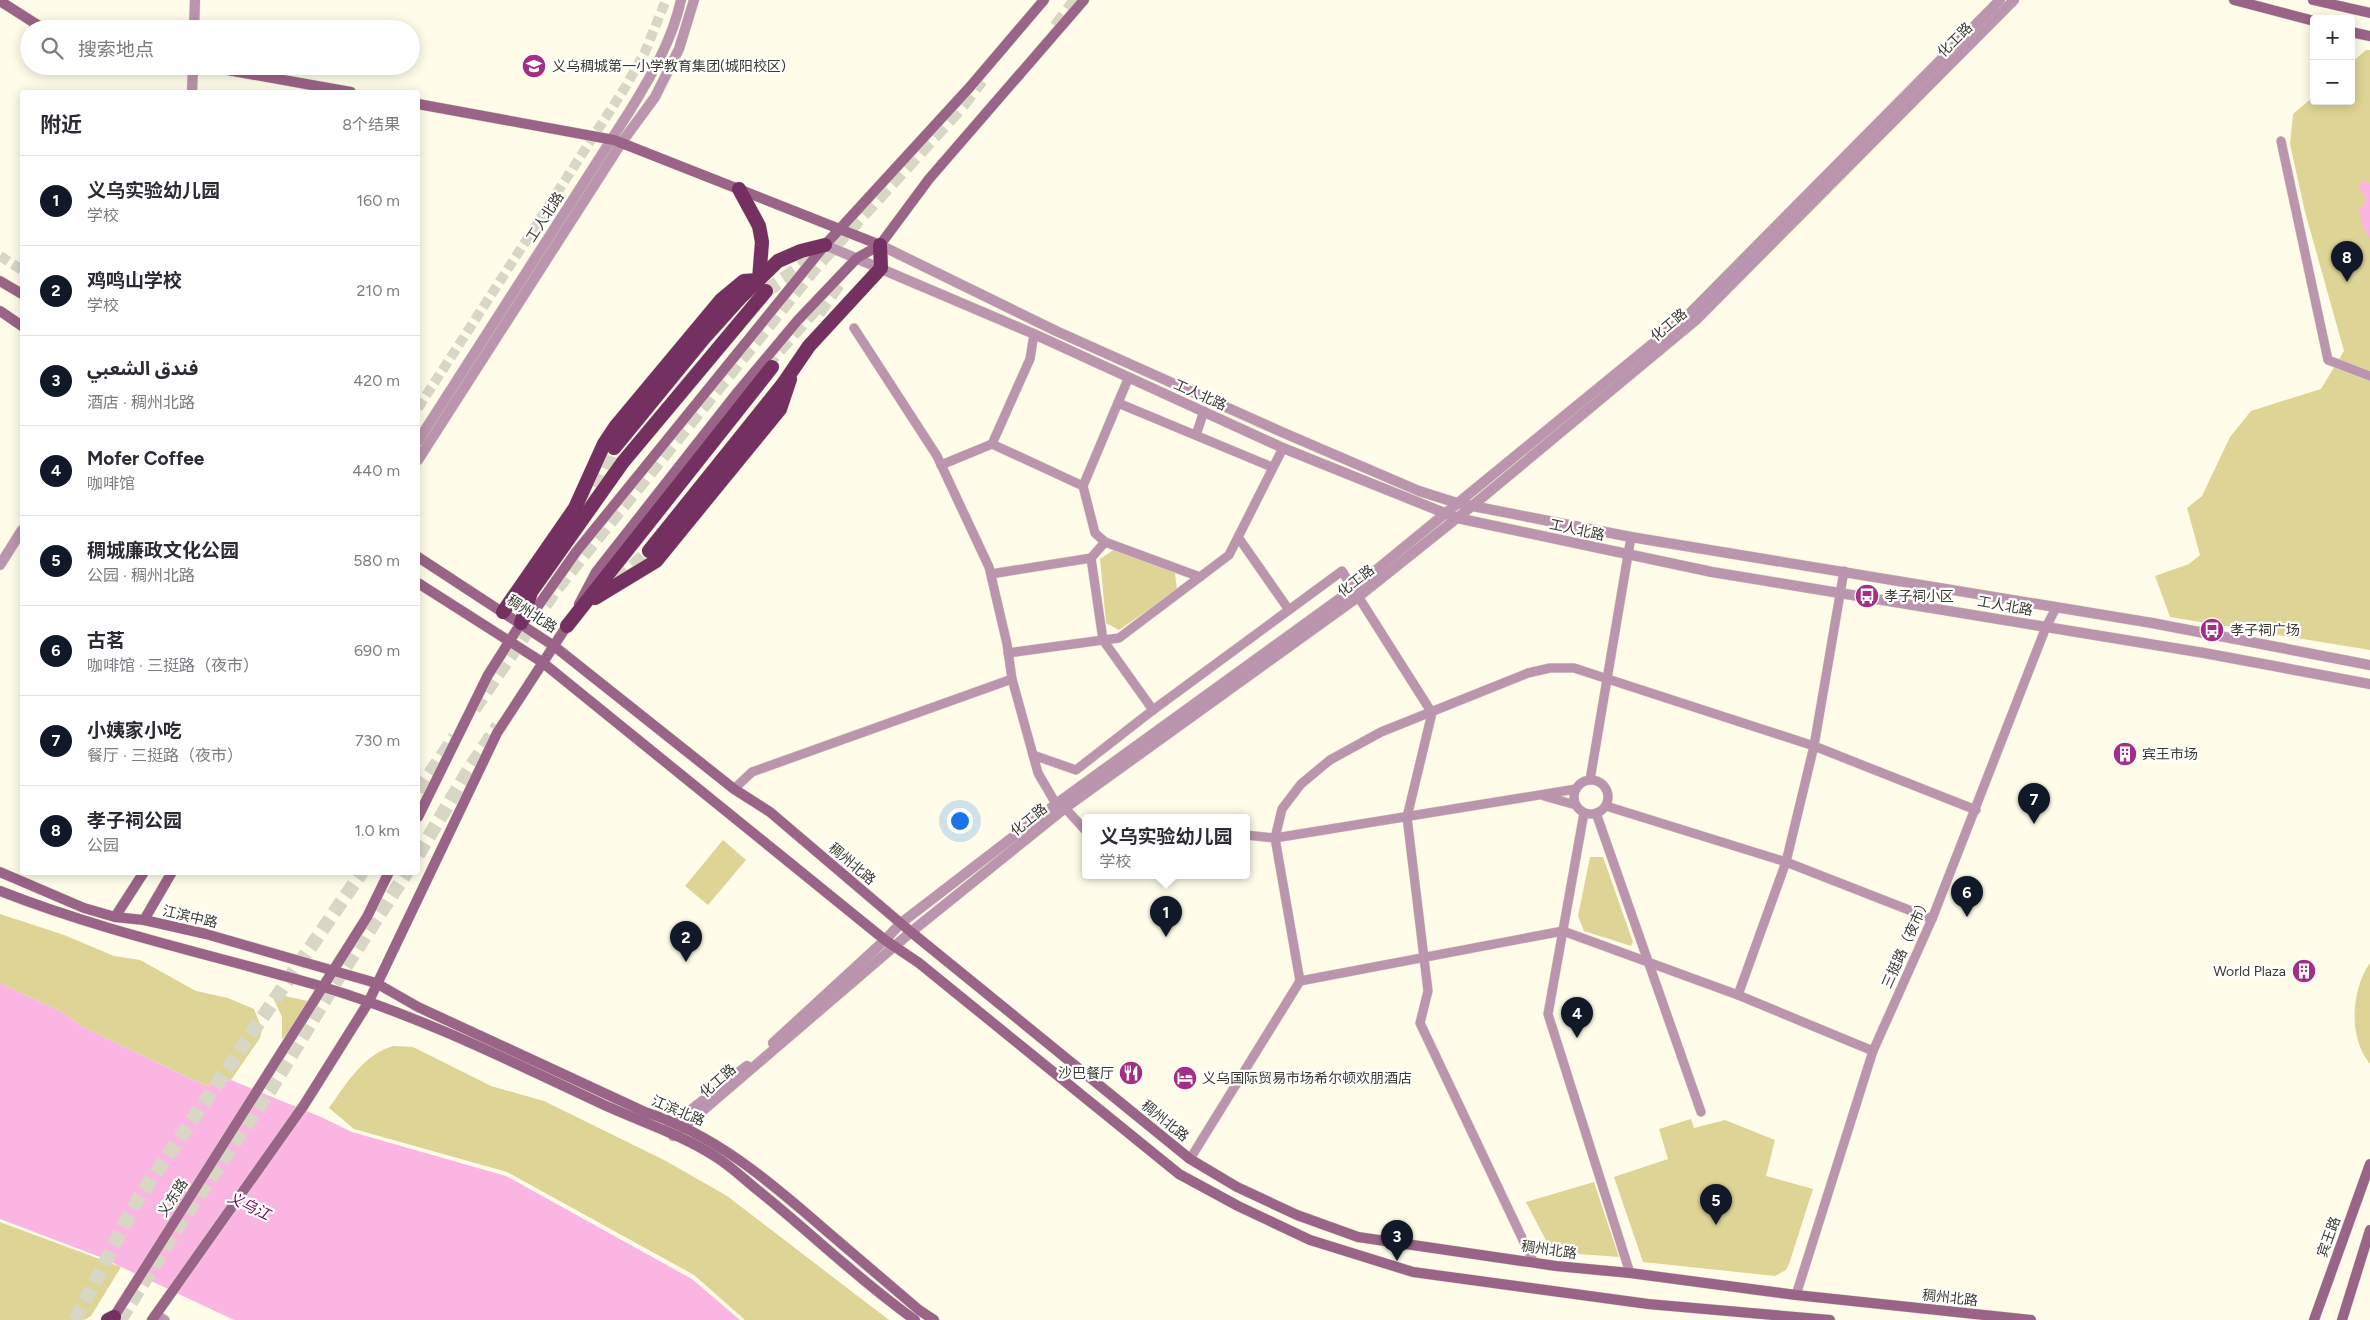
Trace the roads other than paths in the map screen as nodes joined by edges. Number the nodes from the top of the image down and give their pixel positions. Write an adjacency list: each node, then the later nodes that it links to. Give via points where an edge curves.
1 (195, 0): 13 (street)
2 (681, 0): 22 (street, 工人北路, via 663,55)
3 (694, 0): 24 (street, via 679,49 655,98)
4 (1044, 0): 26 (main road, via 969,88)
5 (1084, 0): 28 (main road, via 928,179)
6 (2000, 0): 53 (street, 化工路, via 1690,314)
7 (2014, 0): 54 (street, 化工路, via 1696,320)
8 (2234, 0): 14 (main road)
9 (2313, 0): 11 (main road)
10 (0, 1): 12 (main road)
11 (2370, 13)
12 (30, 20)
13 (194, 20)
14 (2310, 21)
15 (2355, 33): 16 (main road)
16 (2370, 36)
17 (193, 75): 19 (street)
18 (256, 75): 20 (main road)
19 (192, 90)
20 (340, 90)
21 (420, 104): 22 (main road)
22 (612, 139): 24 (main road); 45 (street, 工人北路)
23 (2281, 140): 40 (street, via 2328,360)
24 (622, 142): 25 (main road); 49 (street)
25 (738, 188): 26 (main road); 32 (highway, via 759,226)
26 (840, 229): 27 (main road); 28 (main road)
27 (825, 245): 29 (street, 工人北路); 32 (highway, via 778,261); 76 (main road, via 576,552 533,613)
28 (880, 245): 29 (main road); 30 (highway); 53 (street, 工人北路, via 1056,331 1274,429 1419,491)
29 (857, 258): 30 (street, 工人北路); 77 (main road, via 798,320 730,401 596,572)
30 (881, 268): 37 (street, 工人北路); 39 (highway)
31 (0, 281): 33 (main road)
32 (762, 286): 47 (highway, via 704,338); 75 (highway, via 744,281 721,300 616,426 604,444 575,508); 76 (highway, via 623,462 531,592)
33 (20, 293)
34 (0, 311): 35 (main road)
35 (20, 325)
36 (854, 328): 50 (street)
37 (1034, 334): 41 (street, 工人北路); 46 (street, via 1030,359)
38 (772, 367): 72 (highway)
39 (792, 369): 61 (highway); 72 (highway, via 789,388 780,409 656,560)
40 (2370, 376)
41 (1128, 379): 42 (street); 43 (street, 工人北路)
42 (1118, 403): 44 (street); 52 (street)
43 (1204, 411): 44 (street); 48 (street, 工人北路)
44 (1196, 435): 51 (street)
45 (420, 438)
46 (992, 444): 50 (street); 52 (street)
47 (614, 448)
48 (1283, 448): 51 (street); 55 (street, 工人北路)
49 (420, 457)
50 (941, 465): 67 (street)
51 (1272, 467): 58 (street)
52 (1083, 486): 60 (street, via 1095,533)
53 (1457, 503): 54 (street, 工人北路); 55 (street, 化工路)
54 (1472, 506): 56 (street, 化工路); 59 (street, 工人北路)
55 (1446, 514): 56 (street, 工人北路); 71 (street, 化工路)
56 (1456, 518): 62 (street, 工人北路); 71 (street, 化工路)
57 (20, 533): 65 (street)
58 (1238, 536): 68 (street, via 1229,555); 74 (street)
59 (1631, 537): 62 (street); 66 (street, 工人北路)
60 (1105, 542): 64 (street); 68 (street)
61 (649, 551)
62 (1628, 556): 70 (street, 工人北路); 86 (street)
63 (420, 558): 75 (main road, 稠州北路)
64 (1091, 558): 67 (street); 79 (street)
65 (0, 566)
66 (1844, 571): 70 (street); 73 (street, 工人北路)
67 (991, 574): 82 (street)
68 (1200, 577): 79 (street, via 1119,638)
69 (420, 584): 80 (main road)
70 (1840, 592): 78 (street, 工人北路); 90 (street)
71 (1355, 593): 74 (street, via 1342,571); 89 (street); 97 (street, 化工路)
72 (582, 607): 77 (highway)
73 (2056, 608): 78 (street, 三挺路（夜市）); 84 (street, 工人北路)
74 (1289, 610): 88 (street)
75 (503, 612): 76 (main road, 稠州北路)
76 (521, 623): 80 (main road); 81 (main road, 稠州北路)
77 (567, 626): 81 (main road)
78 (2046, 627): 87 (street, 工人北路); 99 (street, 三挺路（夜市）)
79 (1103, 640): 82 (street); 88 (street)
80 (511, 642): 83 (main road); 100 (main road, via 488,675)
81 (554, 646): 83 (main road); 93 (main road, 稠州北路)
82 (1008, 653): 85 (street)
83 (542, 662): 119 (main road); 125 (main road, via 497,733)
84 (2370, 665)
85 (1012, 679): 91 (street); 93 (street, via 752,772)
86 (1607, 679): 89 (street, via 1574,668 1550,668 1528,673); 90 (street); 92 (street)
87 (2370, 684)
88 (1153, 710): 91 (street, via 1076,770)
89 (1432, 712): 103 (street); 106 (street, via 1381,732 1330,760 1301,784 1282,809)
90 (1814, 746): 99 (street); 107 (street)
91 (1033, 756): 97 (street, via 1038,773)
92 (1590, 780): 94 (street); 98 (street, via 1600,782 1607,790)
93 (734, 789): 116 (main road, 稠州北路, via 770,812)
94 (1576, 789): 95 (street); 96 (street)
95 (1541, 795): 96 (street); 103 (street)
96 (1576, 805): 101 (street)
97 (1061, 806): 104 (street); 116 (street, 化工路); 118 (street, 化工路)
98 (1606, 806): 102 (street); 107 (street)
99 (1976, 810): 114 (street, 三挺路（夜市）)
100 (420, 813)
101 (1584, 813): 102 (street); 117 (street)
102 (1596, 814): 122 (street)
103 (1406, 817): 106 (street); 121 (street)
104 (1082, 827)
105 (1250, 835): 106 (street)
106 (1275, 838): 124 (street)
107 (1786, 862): 114 (street); 127 (street)
108 (0, 872): 113 (main road, 江滨中路, via 84,908)
109 (142, 875): 113 (main road)
110 (170, 875): 115 (main road)
111 (388, 875): 123 (main road, 义东路, via 367,918)
112 (0, 891): 126 (main road, via 162,944)
113 (115, 917): 115 (main road, 江滨中路)
114 (1932, 919): 129 (street, 三挺路（夜市）)
115 (144, 920): 123 (main road, 江滨中路)
116 (901, 923): 118 (main road, 稠州北路); 119 (street, 化工路)
117 (1563, 931): 121 (street); 122 (street); 138 (street, via 1548,1014)
118 (911, 932): 120 (street, 化工路); 134 (main road, 稠州北路)
119 (885, 940): 120 (main road); 131 (street, 化工路, via 755,1060)
120 (896, 946): 132 (street, 化工路); 145 (main road, via 1179,1174 1310,1240 1413,1272 1648,1304)
121 (1425, 957): 124 (street); 137 (street, via 1428,991 1420,1023)
122 (1650, 963): 127 (street); 130 (street)
123 (332, 970): 125 (main road, 江滨中路); 126 (main road, 义东路)
124 (1300, 981): 134 (street)
125 (376, 982): 128 (main road); 131 (main road, 江滨北路, via 418,1007 644,1112)
126 (322, 987): 128 (main road); 141 (main road, 义东路)
127 (1738, 995): 129 (street)
128 (368, 1003): 133 (main road, 江滨北路, via 411,1016); 140 (main road, via 304,1105)
129 (1873, 1052): 139 (street, 三挺路（夜市）)
130 (1701, 1112)
131 (676, 1122): 132 (main road, 江滨北路); 133 (street, 化工路)
132 (686, 1127): 133 (street, 化工路); 144 (main road, 江滨北路, via 711,1140 768,1181)
133 (669, 1133): 143 (main road, 江滨北路, via 716,1156)
134 (1190, 1159): 137 (main road, 稠州北路, via 1237,1187 1297,1215 1358,1237)
135 (2370, 1164): 147 (main road, 宾王路)
136 (2370, 1230): 148 (main road)
137 (1533, 1261): 138 (main road, 稠州北路)
138 (1630, 1273): 139 (main road, 稠州北路)
139 (1796, 1296): 146 (main road, 稠州北路)
140 (154, 1317): 142 (street)
141 (111, 1319)
142 (166, 1320)
143 (915, 1320)
144 (934, 1320)
145 (1830, 1320)
146 (2031, 1320)
147 (2314, 1320)
148 (2342, 1320)

